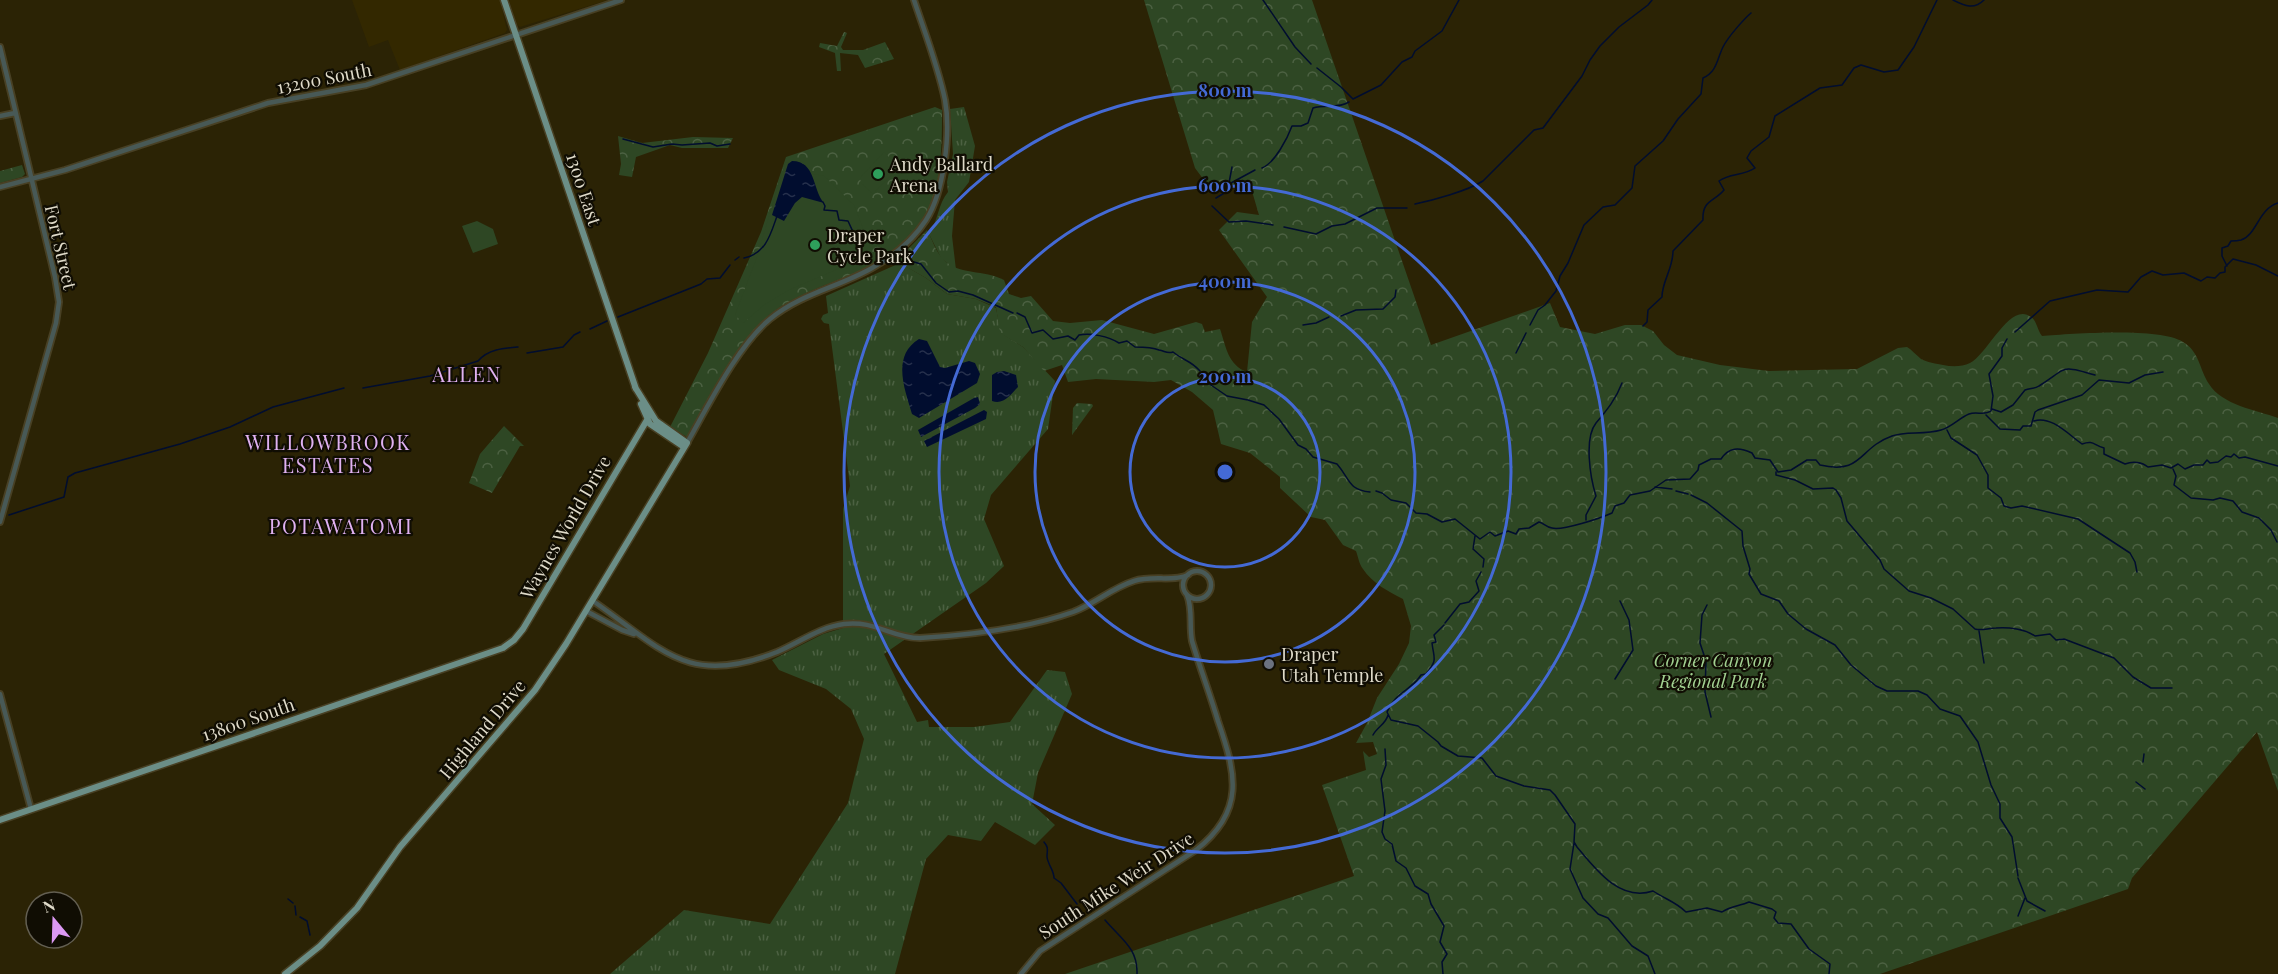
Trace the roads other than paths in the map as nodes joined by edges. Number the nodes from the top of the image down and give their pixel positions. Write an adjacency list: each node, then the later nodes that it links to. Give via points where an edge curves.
1 (504, 0): 4 (main road, 1300 East)
2 (621, 0): 4 (street, 13200 South)
3 (914, 0): 12 (street, Highland Drive, via 946,114 943,164 927,218 904,245 883,261 801,299 767,321 745,347)
4 (516, 34): 8 (street, 13200 South, via 366,85 268,103); 10 (main road, 1300 East, via 635,387)
5 (0, 47): 6 (street, Fort Street)
6 (15, 112): 7 (street); 8 (street, Fort Street)
7 (0, 116)
8 (31, 180): 9 (street, 13200 South); 14 (street, Fort Street, via 59,307)
9 (0, 187)
10 (650, 419): 11 (main road); 12 (main road); 24 (main road, Waynes World Drive, via 523,628)
11 (667, 436): 12 (main road); 13 (main road, via 679,449)
12 (687, 445): 13 (main road, Highland Drive)
13 (668, 476): 20 (main road, Highland Drive)
14 (0, 522)
15 (1188, 575): 16 (street); 17 (street); 19 (street, via 1202,573 1210,581 1209,592)
16 (1173, 578): 17 (street); 23 (street, via 1138,580 1075,611 1008,628 920,638 873,625 837,625 773,653 726,665 689,663)
17 (1183, 586): 18 (street)
18 (1187, 595): 19 (street); 21 (street, South Mike Weir Drive)
19 (1199, 599): 21 (street)
20 (592, 601): 22 (main road, Highland Drive); 23 (street)
21 (1190, 609): 29 (street, South Mike Weir Drive, via 1192,641 1232,764 1233,788 1223,821 1196,850 1040,951)
22 (586, 611): 23 (street); 28 (main road, Highland Drive, via 535,690 409,837 357,908 320,946)
23 (636, 634)
24 (506, 646): 26 (main road, 13800 South)
25 (0, 694): 26 (street)
26 (31, 809): 27 (main road, 13800 South)
27 (0, 820)
28 (285, 974)
29 (1021, 974)

